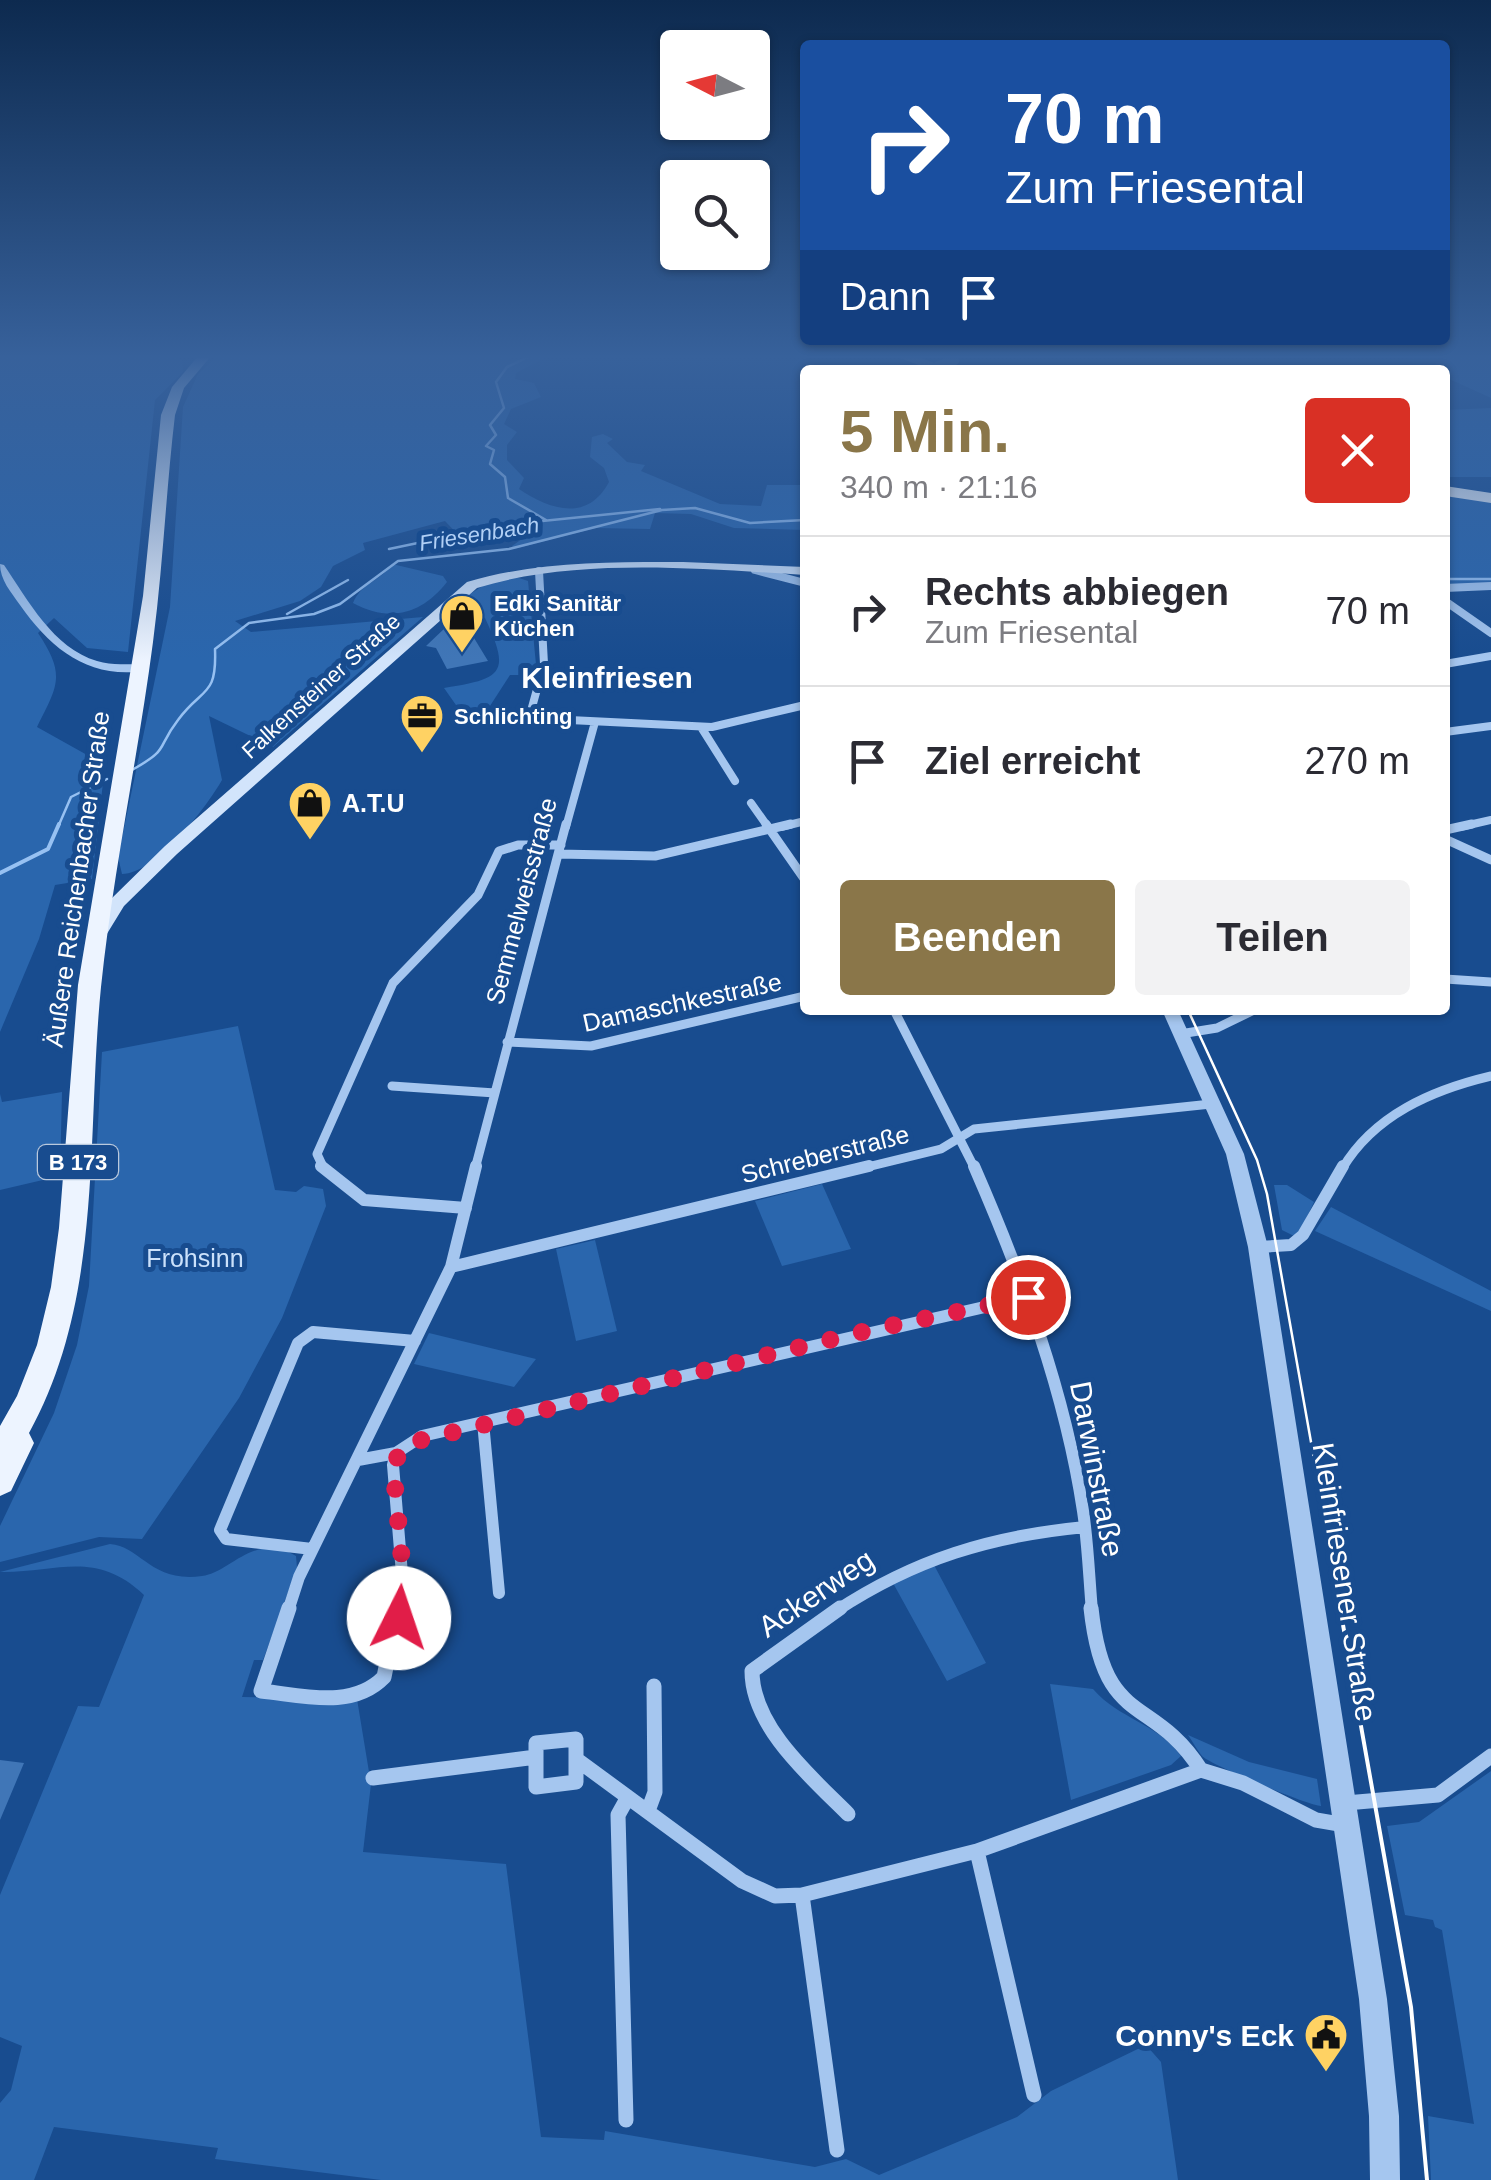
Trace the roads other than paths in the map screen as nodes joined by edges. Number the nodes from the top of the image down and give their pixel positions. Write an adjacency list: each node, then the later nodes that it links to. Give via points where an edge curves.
1 (163, 457): 15 (main road, Äußere Reichenbacher Straße / B 173)
2 (1450, 489): 3 (highway)
3 (1491, 495)
4 (0, 568): 15 (street, via 64,653 95,666)
5 (754, 570): 6 (main road, Falkensteiner Straße); 7 (main road, Falkensteiner Straße); 8 (street)
6 (539, 571): 17 (street, via 544,649 529,718); 30 (main road, Falkensteiner Straße, via 487,578 456,595)
7 (800, 571)
8 (800, 583)
9 (1491, 586): 10 (street)
10 (1450, 592)
11 (1450, 598): 12 (street)
12 (1491, 633)
13 (1491, 656): 14 (street)
14 (1450, 663)
15 (140, 668): 32 (main road, Äußere Reichenbacher Straße / B 173)
16 (800, 706): 18 (street)
17 (595, 722): 18 (street); 28 (street, Semmelweisstraße)
18 (702, 726): 21 (street)
19 (1491, 726): 20 (street)
20 (1450, 731)
21 (735, 782)
22 (751, 802): 25 (street)
23 (1491, 820): 26 (street)
24 (800, 822): 25 (street)
25 (770, 829): 28 (street, via 655,856); 31 (street)
26 (1450, 829)
27 (1450, 841): 29 (street)
28 (560, 850): 42 (street, Semmelweisstraße); 48 (street, via 518,845 500,851 478,895 393,983 318,1154 319,1165 364,1200)
29 (1491, 860)
30 (151, 870): 32 (main road, Falkensteiner Straße); 33 (main road, Falkensteiner Straße)
31 (800, 873)
32 (104, 888): 33 (main road); 34 (main road, Äußere Reichenbacher Straße / B 173)
33 (133, 888): 34 (main road, Falkensteiner Straße)
34 (98, 935): 53 (main road, Äußere Reichenbacher Straße / B 173, via 85,1034 74,1241 60,1319)
35 (1450, 979): 36 (street)
36 (1491, 982)
37 (800, 997): 42 (street, Damaschkestraße, via 591,1046)
38 (897, 1015): 47 (street, Darwinstraße)
39 (1172, 1015): 41 (street, Kleinfriesener Straße)
40 (1244, 1015): 41 (street)
41 (1179, 1034): 46 (street, Kleinfriesener Straße)
42 (507, 1042): 45 (street, Semmelweisstraße)
43 (1491, 1076): 49 (street, via 1452,1085 1390,1116 1349,1156 1304,1235 1291,1245)
44 (392, 1086): 45 (street)
45 (495, 1093): 48 (street, Semmelweisstraße)
46 (1211, 1104): 47 (street, Schreberstraße, via 1008,1124); 49 (street, Kleinfriesener Straße, via 1235,1154)
47 (962, 1137): 50 (street, Schreberstraße, via 940,1149); 51 (street, Darwinstraße)
48 (466, 1208): 50 (street, Semmelweisstraße)
49 (1258, 1247): 71 (street, Kleinfriesener Straße)
50 (451, 1267): 52 (street, Semmelweisstraße)
51 (1028, 1297): 54 (street); 59 (street, Darwinstraße)
52 (415, 1341): 57 (street, Semmelweisstraße); 60 (street, via 313,1332 298,1342 220,1530 226,1539)
53 (24, 1418): 56 (main road, Äußere Reichenbacher Straße / B 173); 58 (main road, Äußere Reichenbacher Straße / B 173)
54 (482, 1422): 55 (street, via 422,1436); 61 (street)
55 (396, 1452): 57 (street); 60 (street, Semmelweisstraße, via 403,1586 384,1677 354,1696 262,1691)
56 (0, 1455)
57 (358, 1460): 60 (street, Semmelweisstraße)
58 (0, 1481)
59 (1086, 1528): 66 (street, Darwinstraße, via 1105,1676 1115,1695 1184,1743); 70 (street, Ackerweg, via 1003,1534 921,1560 852,1597 752,1671 749,1685 767,1719)
60 (312, 1549)
61 (499, 1593)
62 (654, 1686): 69 (street, via 656,1792)
63 (1491, 1756): 71 (street, via 1438,1795)
64 (536, 1757): 65 (street, via 536,1743 576,1739); 65 (street, via 536,1787 576,1782); 67 (street)
65 (576, 1759): 68 (street)
66 (1201, 1770): 71 (street, via 1316,1820); 72 (street)
67 (373, 1778)
68 (628, 1796): 69 (street); 75 (street, via 618,1816)
69 (648, 1811): 73 (street, via 742,1881 775,1896)
70 (848, 1814)
71 (1345, 1814): 77 (street, Kleinfriesener Straße, via 1380,2063)
72 (977, 1851): 73 (street); 74 (street)
73 (802, 1895): 76 (street)
74 (1034, 2095)
75 (626, 2120)
76 (837, 2150)
77 (1385, 2180)

